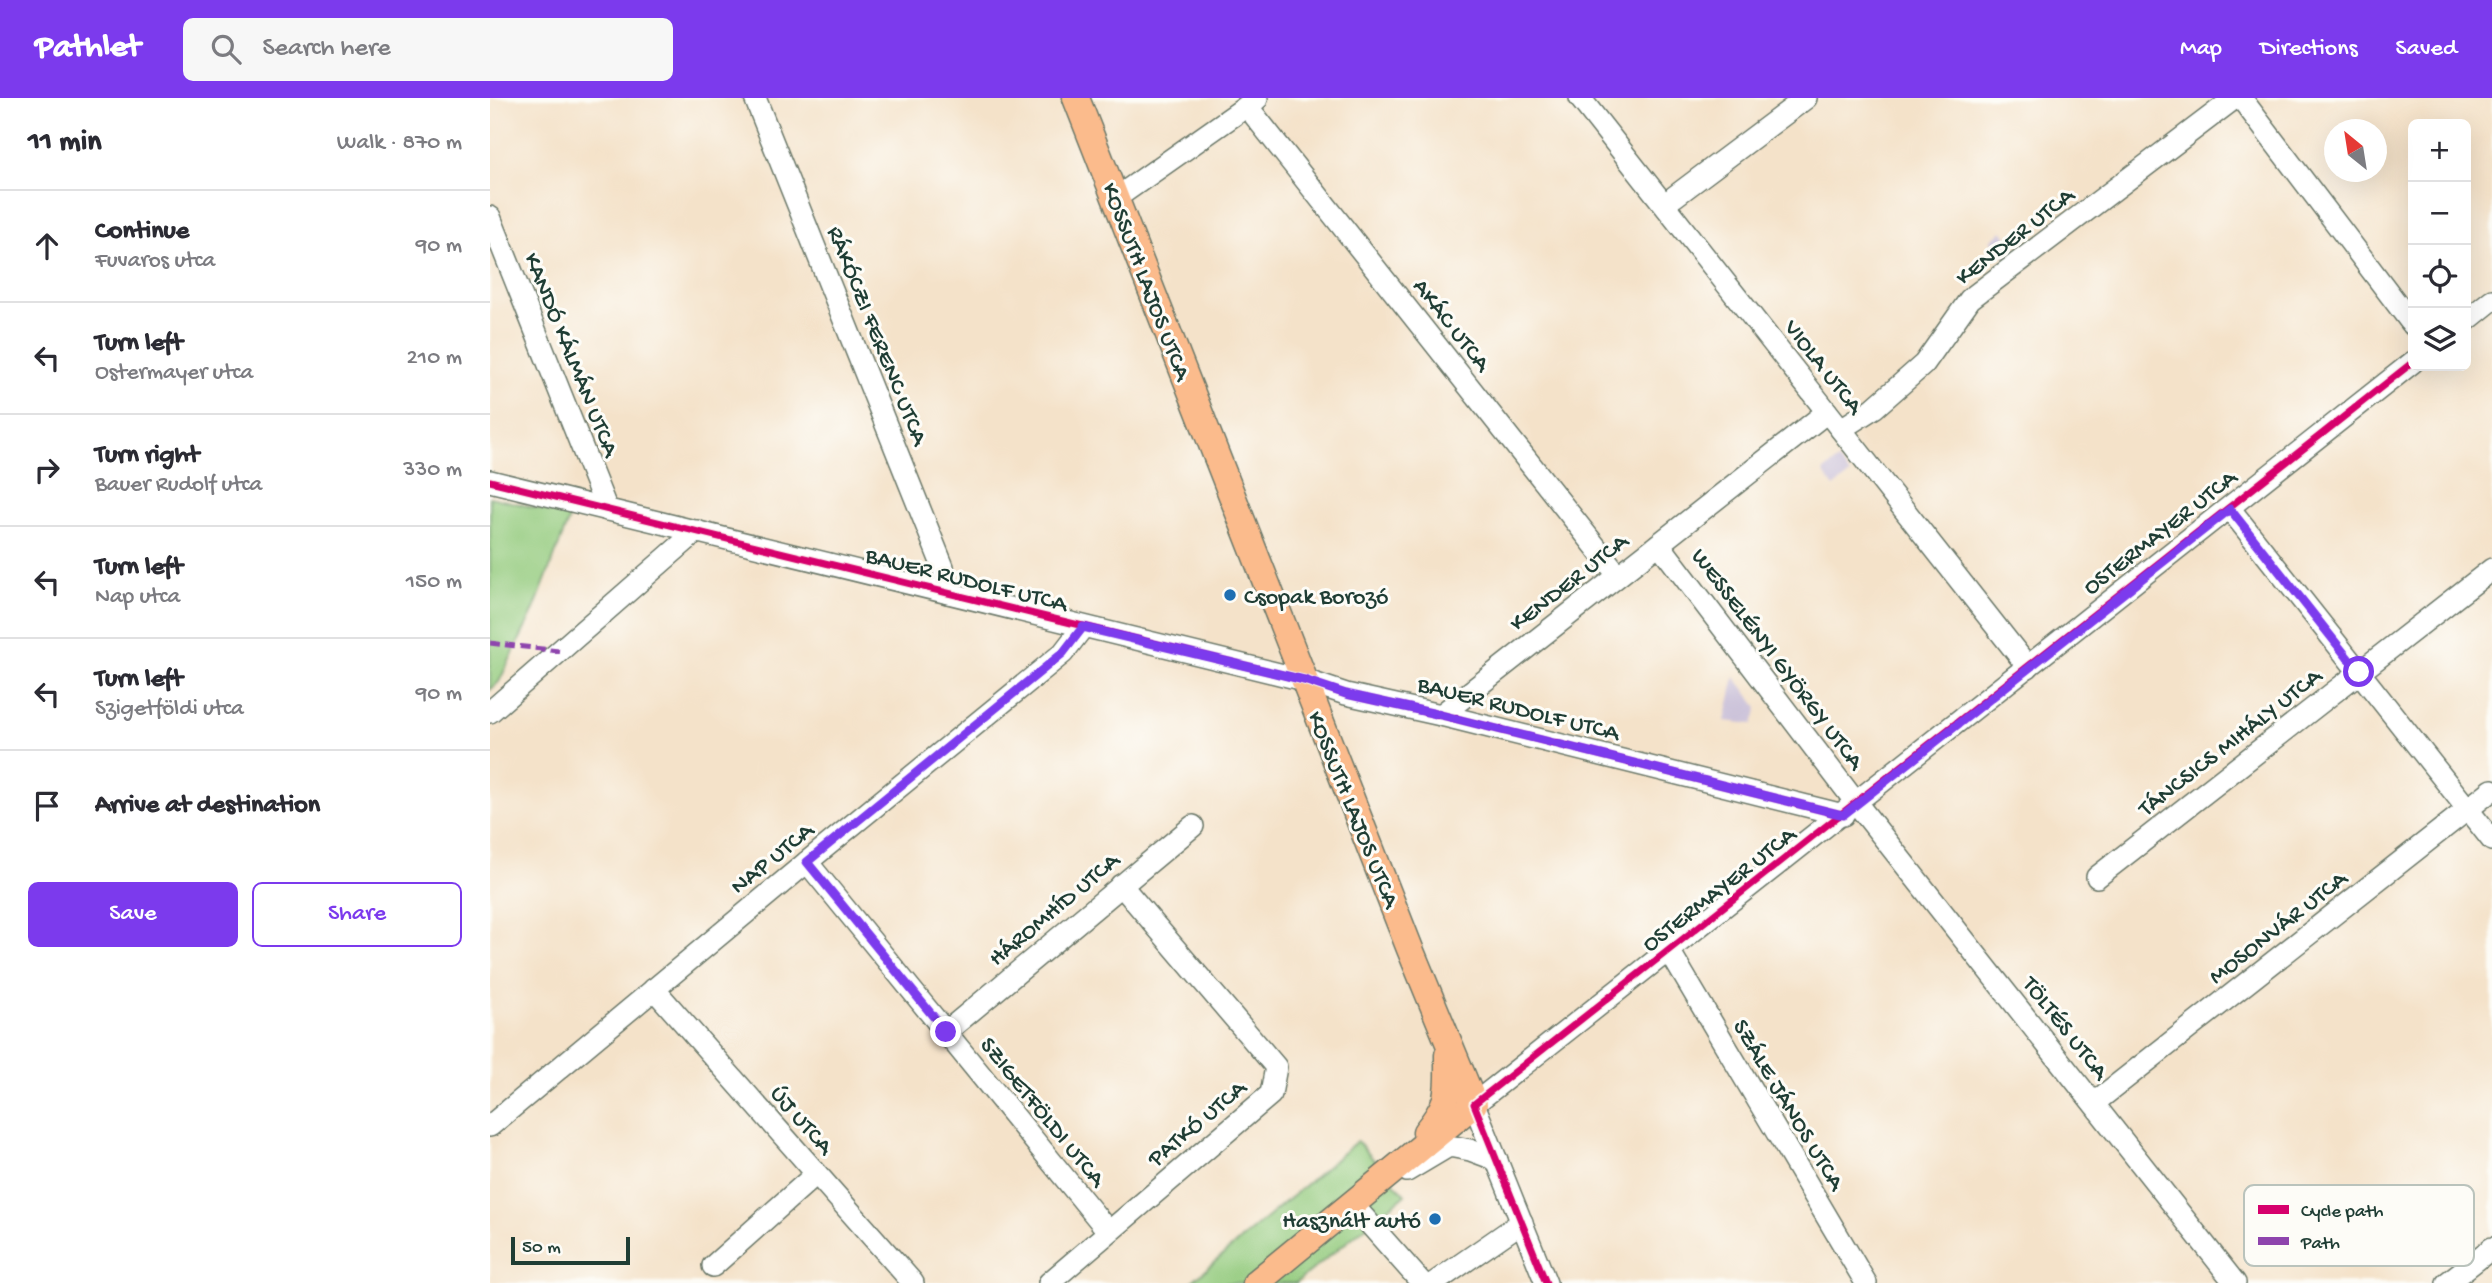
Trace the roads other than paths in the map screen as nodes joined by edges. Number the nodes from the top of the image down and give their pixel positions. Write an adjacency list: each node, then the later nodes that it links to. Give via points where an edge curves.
1 (755, 98): 24 (street, RÁKÓCZI FERENC UTCA, via 943,567)
2 (1076, 98): 9 (main road, KOSSUTH LAJOS UTCA)
3 (1580, 98): 15 (street, VIOLA UTCA)
4 (1806, 98): 8 (street)
5 (2235, 98): 16 (street, KENDER UTCA, via 1970,299 1924,364 1874,408)
6 (2241, 98): 13 (street)
7 (1252, 102): 9 (street); 23 (street, AKÁC UTCA)
8 (1674, 197)
9 (1116, 198): 28 (main road, KOSSUTH LAJOS UTCA)
10 (490, 217): 19 (street, KANDÓ KÁLMÁN UTCA)
11 (2492, 300): 12 (street)
12 (2471, 317)
13 (2408, 318)
14 (2408, 366): 18 (street, OSTERMAYER UTCA)
15 (1827, 412): 16 (street, VIOLA UTCA); 21 (street, KENDER UTCA)
16 (1841, 429): 26 (street, VIOLA UTCA)
17 (490, 481): 19 (street, BAUER RUDOLF UTCA)
18 (2230, 509): 26 (street, OSTERMAYER UTCA); 27 (street)
19 (607, 510): 20 (street, BAUER RUDOLF UTCA)
20 (697, 531): 24 (street, BAUER RUDOLF UTCA); 29 (street)
21 (1659, 544): 23 (street, KENDER UTCA); 32 (street, WESSELÉNYI GYÖRGY UTCA)
22 (2492, 569): 27 (street, TÁNCSICS MIHÁLY UTCA)
23 (1618, 575): 30 (street, KENDER UTCA)
24 (948, 593): 25 (street, BAUER RUDOLF UTCA)
25 (1083, 627): 28 (street, BAUER RUDOLF UTCA); 36 (street, NAP UTCA, via 1063,653)
26 (2028, 667): 32 (street, OSTERMAYER UTCA)
27 (2359, 672): 33 (street); 37 (street, TÁNCSICS MIHÁLY UTCA)
28 (1304, 680): 30 (street, BAUER RUDOLF UTCA); 42 (main road, KOSSUTH LAJOS UTCA)
29 (490, 712)
30 (1441, 715): 32 (street, BAUER RUDOLF UTCA)
31 (2492, 790): 33 (street, MOSONVÁR UTCA)
32 (1850, 809): 39 (street, OSTERMAYER UTCA); 43 (street, TÖLTÉS UTCA)
33 (2468, 809): 35 (street); 43 (street, MOSONVÁR UTCA)
34 (1193, 826): 38 (street, HÁROMHÍD UTCA)
35 (2492, 840)
36 (807, 862): 40 (street, NAP UTCA); 41 (street, SZIGETFÖLDI UTCA)
37 (2097, 877)
38 (1121, 885): 41 (street, HÁROMHÍD UTCA); 50 (street, PATKÓ UTCA, via 1276,1067 1270,1094)
39 (1670, 951): 44 (street, OSTERMAYER UTCA); 61 (street, SZÁLE JÁNOS UTCA)
40 (654, 989): 45 (street, NAP UTCA); 47 (street, ÚJ UTCA)
41 (946, 1032): 50 (street, SZIGETFÖLDI UTCA)
42 (1449, 1043): 44 (main road, KOSSUTH LAJOS UTCA); 48 (main road, via 1448,1098 1442,1112)
43 (2094, 1103): 62 (street, TÖLTÉS UTCA)
44 (1474, 1104): 46 (street, KOSSUTH LAJOS UTCA); 48 (main road)
45 (490, 1126)
46 (1497, 1160): 48 (street, via 1449,1146); 49 (street, KOSSUTH LAJOS UTCA)
47 (817, 1174): 53 (street); 55 (street, ÚJ UTCA)
48 (1358, 1212): 57 (main road); 58 (street)
49 (1522, 1222): 59 (street); 60 (street, KOSSUTH LAJOS UTCA)
50 (1108, 1231): 56 (street, PATKÓ UTCA)
51 (2492, 1248): 52 (street)
52 (2474, 1262)
53 (713, 1266)
54 (2468, 1266): 63 (street)
55 (913, 1283)
56 (1049, 1283)
57 (1256, 1283)
58 (1422, 1283)
59 (1434, 1283)
60 (1546, 1283)
61 (1866, 1283)
62 (2235, 1283)
63 (2446, 1283)

